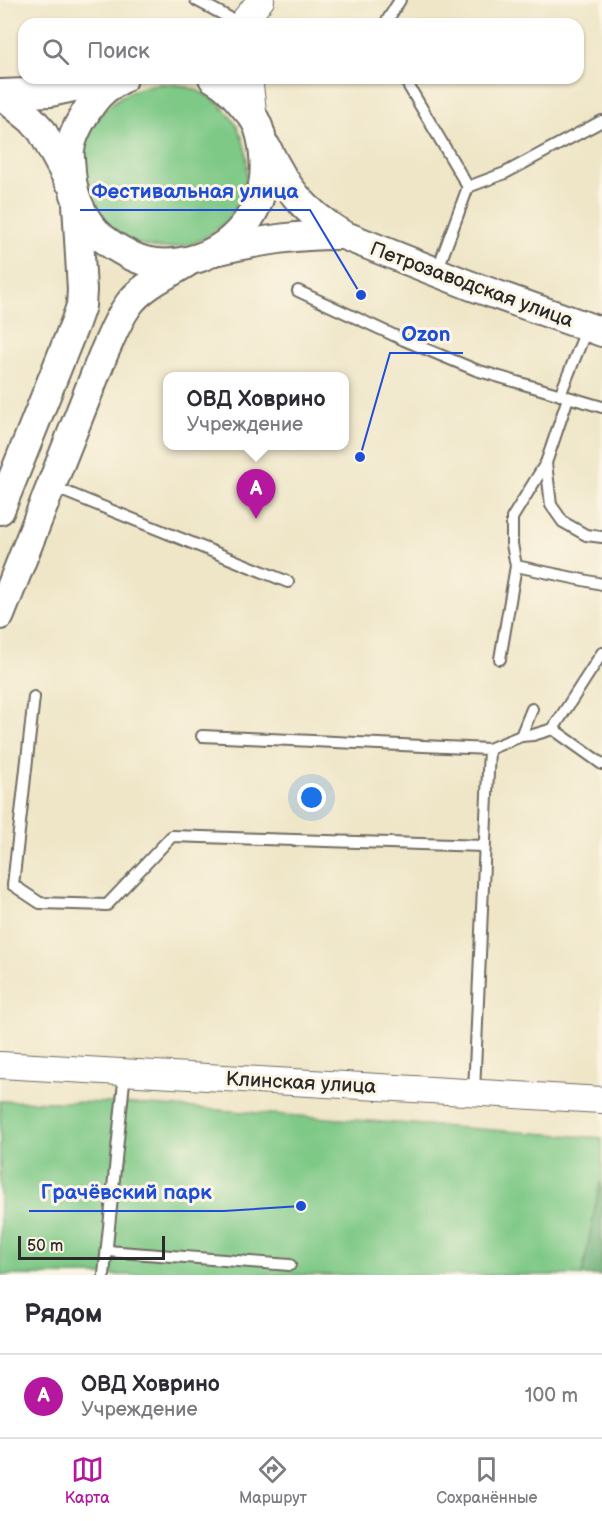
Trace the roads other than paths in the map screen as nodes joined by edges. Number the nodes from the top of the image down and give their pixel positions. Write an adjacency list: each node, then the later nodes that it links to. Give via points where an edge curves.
1 (195, 0): 5 (lane)
2 (261, 0): 6 (street)
3 (266, 0): 7 (street)
4 (400, 0): 8 (lane)
5 (230, 18)
6 (246, 18)
7 (260, 18)
8 (389, 18)
9 (87, 84): 14 (main road, via 50,92)
10 (114, 84): 18 (main road, via 103,91 80,121 70,150)
11 (222, 84): 16 (main road, Петрозаводская улица)
12 (250, 84): 16 (street)
13 (408, 84): 17 (lane)
14 (1, 94): 18 (main road, via 42,131)
15 (602, 121): 17 (lane, via 505,173)
16 (259, 129): 19 (main road, Петрозаводская улица, via 278,171 295,196); 20 (main road, via 266,167 252,215 236,235)
17 (468, 187): 21 (lane)
18 (74, 194): 20 (main road, via 87,220 103,239 127,255 166,264); 28 (main road, via 81,306)
19 (343, 235): 20 (main road, Петрозаводская улица, via 278,238); 21 (main road, Петрозаводская улица)
20 (204, 256): 27 (main road, via 148,286 130,302 117,323)
21 (436, 272): 23 (main road, Петрозаводская улица)
22 (298, 291): 24 (lane, via 476,370)
23 (595, 330): 24 (lane)
24 (564, 397): 25 (lane); 26 (lane)
25 (602, 407)
26 (546, 463): 29 (lane, via 551,505 563,522 586,535); 30 (lane, via 512,518)
27 (51, 486): 31 (lane); 33 (main road)
28 (0, 510)
29 (602, 537)
30 (516, 566): 32 (lane); 35 (lane)
31 (288, 582)
32 (602, 584)
33 (0, 615)
34 (602, 653): 38 (lane)
35 (500, 659)
36 (34, 697): 43 (lane, via 13,885 40,903 107,905 172,836)
37 (532, 709): 40 (lane)
38 (553, 729): 40 (lane); 42 (lane)
39 (202, 736): 41 (lane)
40 (521, 736): 41 (lane)
41 (489, 748): 43 (lane)
42 (602, 764)
43 (484, 846): 46 (lane)
44 (0, 1065): 45 (street, Клинская улица)
45 (125, 1072): 46 (street, Клинская улица); 48 (lane)
46 (474, 1092): 47 (street, Клинская улица)
47 (602, 1100)
48 (107, 1251): 49 (lane); 50 (lane)
49 (290, 1265)
50 (104, 1275)

